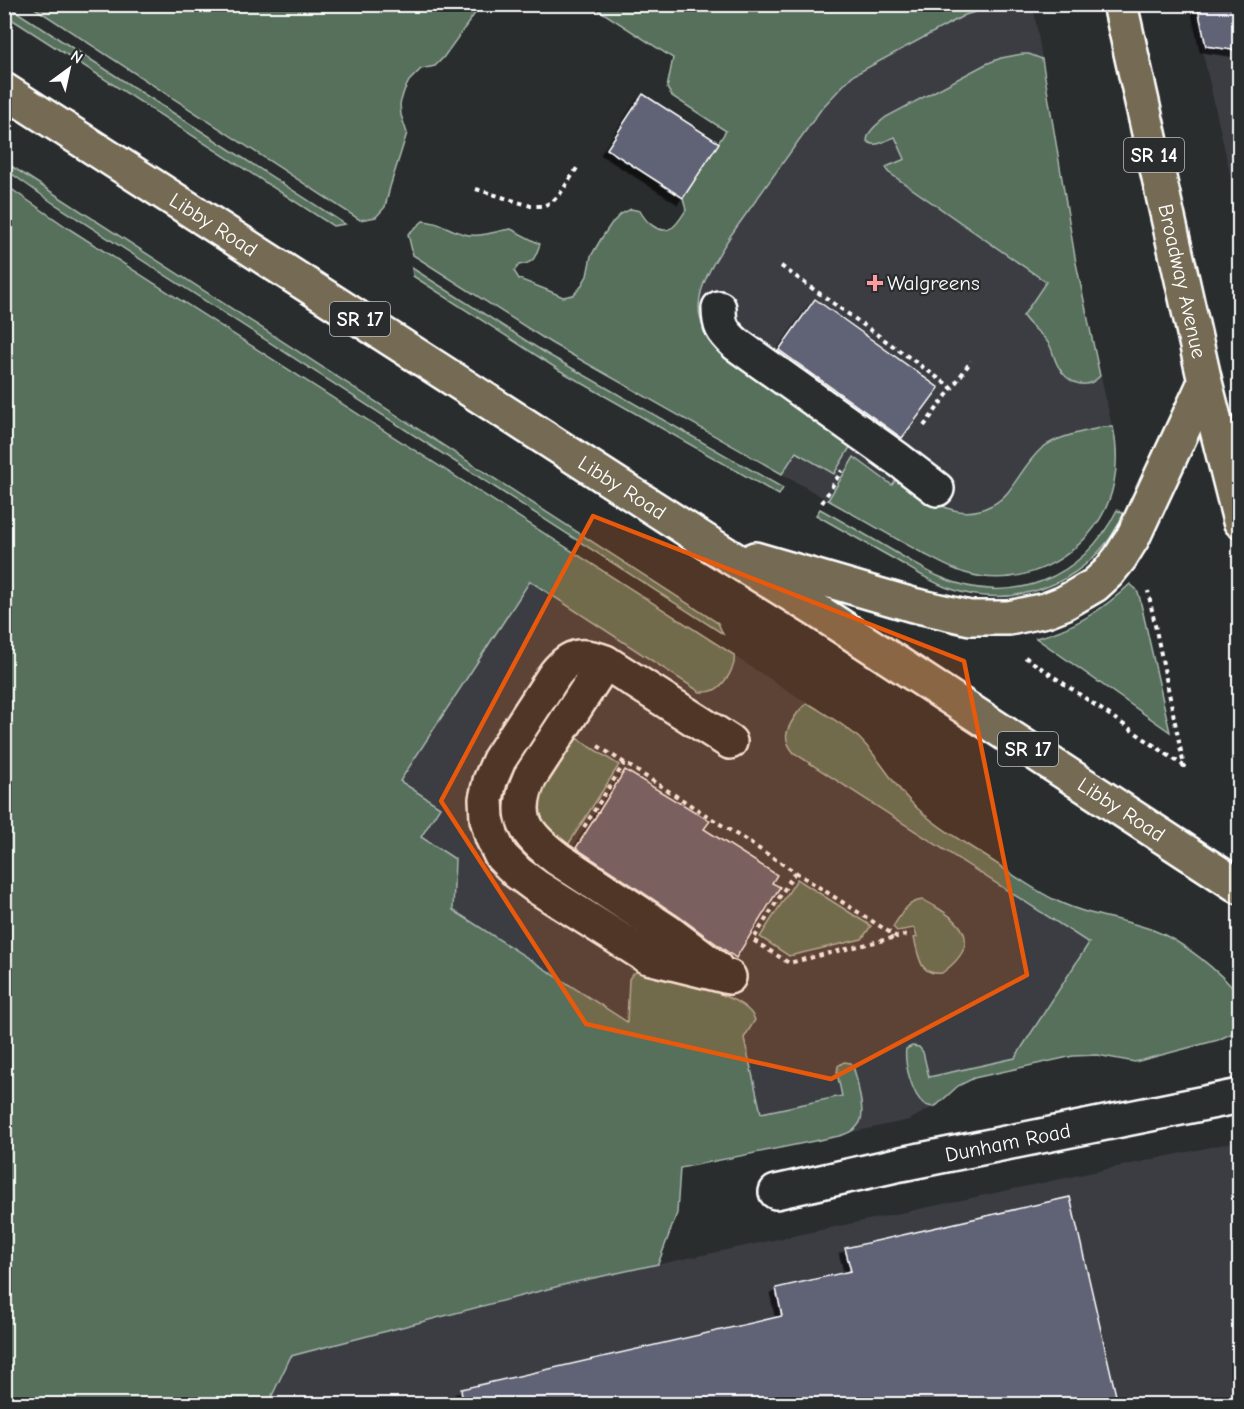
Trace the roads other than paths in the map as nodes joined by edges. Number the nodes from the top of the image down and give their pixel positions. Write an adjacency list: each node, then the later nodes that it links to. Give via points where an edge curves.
1 (1120, 4): 4 (main road, Broadway Avenue / SR 14)
2 (4, 90): 7 (main road, Libby Road / SR 17)
3 (719, 308): 5 (street, via 721,327 736,344)
4 (1205, 382): 6 (main road, Broadway Avenue / SR 14); 7 (main road, via 1120,558 1095,585 1046,610 1010,618 970,618)
5 (937, 489)
6 (1239, 521)
7 (716, 548): 10 (main road, Libby Road / SR 17)
8 (605, 662): 8 (street, via 530,777 522,802 525,824 542,846 729,977 648,957 518,873 501,855 492,837 486,799 505,750 562,664 582,656); 9 (street)
9 (730, 742)
10 (1239, 887)
11 (1239, 1096): 12 (street, Dunham Road)
12 (776, 1192)

